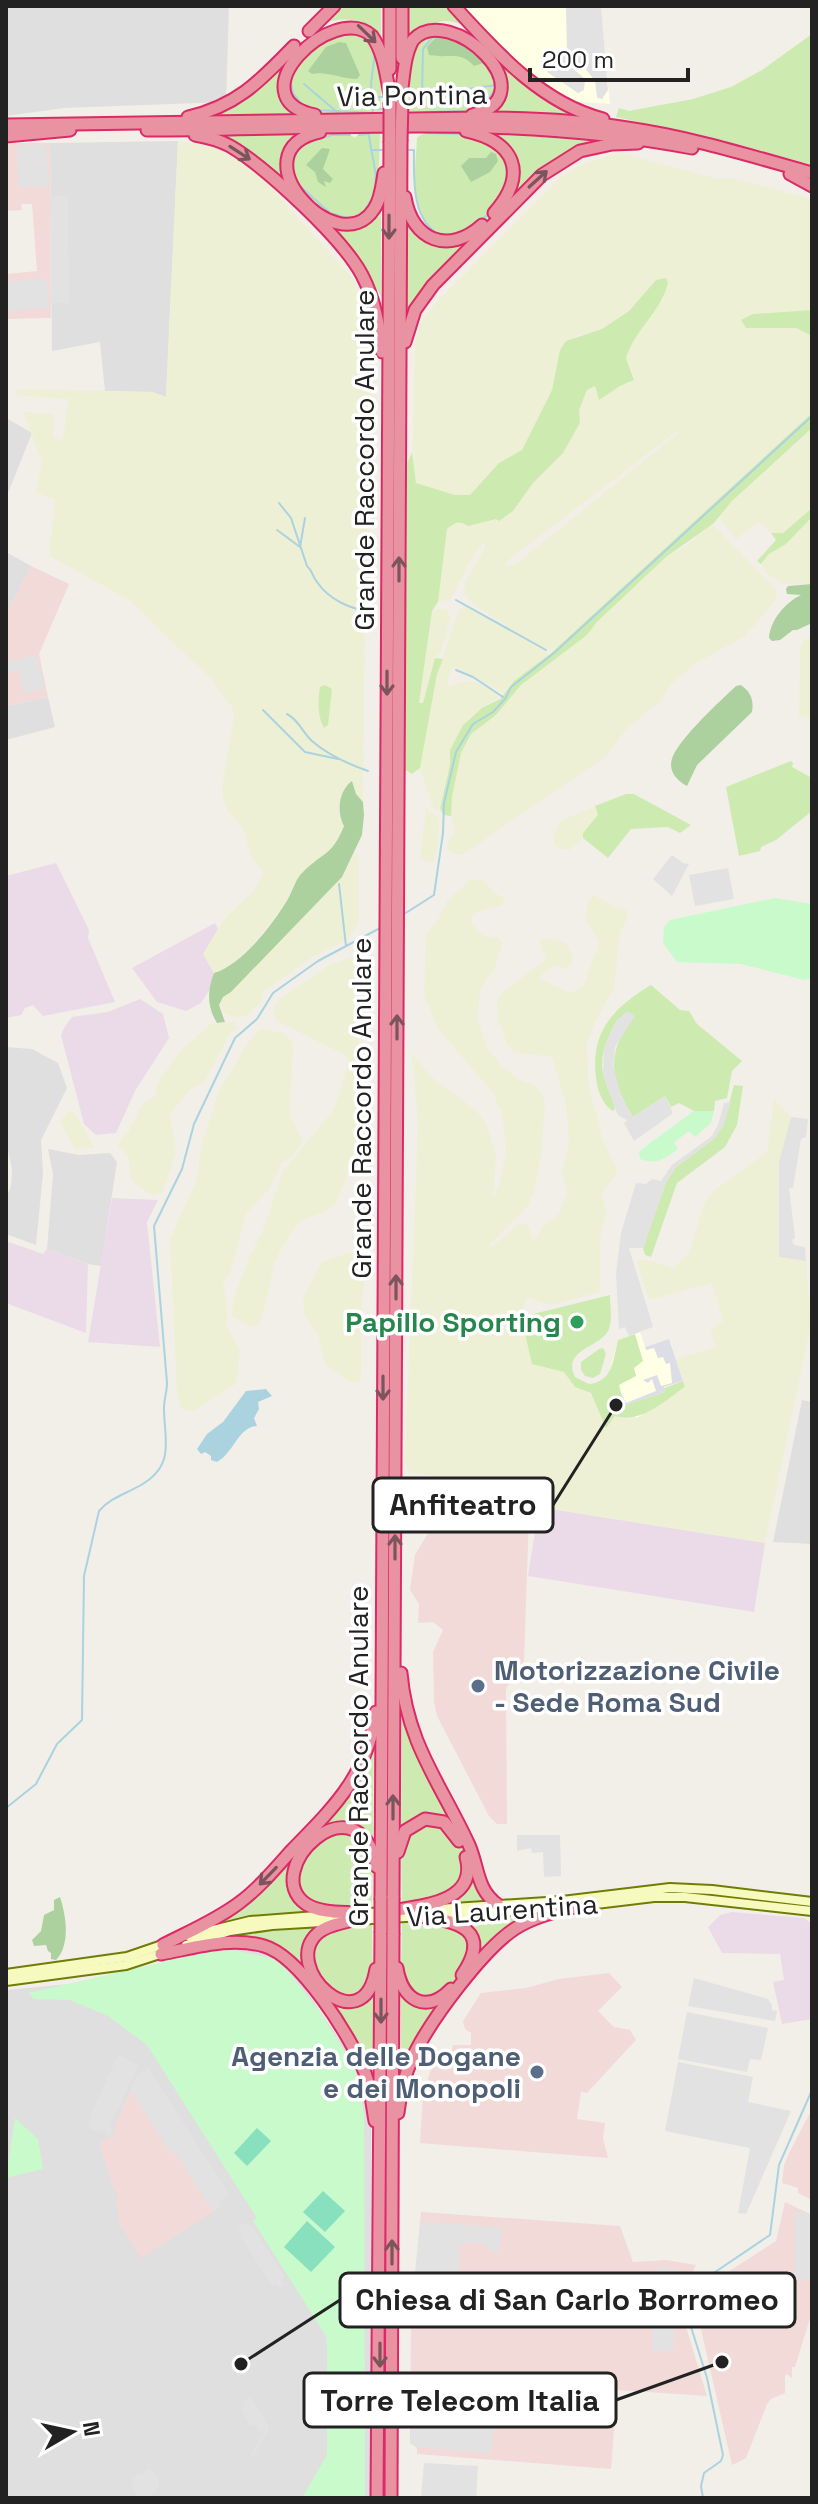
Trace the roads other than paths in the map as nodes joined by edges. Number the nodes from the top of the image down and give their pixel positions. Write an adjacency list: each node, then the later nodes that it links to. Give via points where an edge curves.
1 (334, 6): 10 (highway, via 240,97)
2 (390, 6): 6 (highway, Grande Raccordo Anulare)
3 (402, 6): 5 (highway, Grande Raccordo Anulare)
4 (454, 6): 12 (highway, via 549,95 587,114)
5 (402, 88): 6 (highway, Grande Raccordo Anulare); 8 (highway, via 408,52 419,32 442,23 467,32 497,63 500,92 484,111)
6 (394, 100): 9 (highway, one-way to 6, via 295,109 284,84 291,62 330,25 355,24 371,35); 14 (highway, Grande Raccordo Anulare, bridge)
7 (6, 123): 11 (highway)
8 (445, 123): 9 (highway, Via Pontina); 12 (highway, Via Pontina, via 570,121); 15 (highway, Via Pontina, via 570,129); 16 (highway, via 491,138 508,155 511,187 491,216 461,240 434,239 410,216)
9 (338, 124): 10 (highway, Via Pontina); 14 (highway, via 303,137 287,160 290,183 331,223 357,223 372,212)
10 (166, 126): 11 (highway, Via Pontina); 21 (highway, one-way to 21, via 218,140 249,159 352,260 378,319)
11 (69, 127): 13 (highway, Via Pontina)
12 (646, 131): 17 (highway, Via Pontina)
13 (6, 133)
14 (394, 144): 16 (highway, Grande Raccordo Anulare); 21 (highway, Grande Raccordo Anulare, one-way to 21)
15 (676, 145): 18 (highway, Via Pontina); 21 (highway, one-way to 15, via 417,306 542,175 571,155 599,146)
16 (401, 173): 21 (highway, Grande Raccordo Anulare)
17 (812, 173)
18 (790, 174): 19 (highway, Via Pontina); 20 (highway)
19 (812, 180)
20 (812, 186)
21 (394, 403): 22 (highway, Grande Raccordo Anulare)
22 (391, 944): 23 (highway, Grande Raccordo Anulare, one-way to 22); 24 (highway, Grande Raccordo Anulare, one-way to 24)
23 (395, 1601): 25 (highway, Grande Raccordo Anulare, one-way to 23); 27 (highway, via 408,1723 468,1843 481,1888)
24 (383, 1668): 25 (highway, Grande Raccordo Anulare); 34 (highway, one-way to 34, via 368,1750 341,1799 245,1898)
25 (387, 1891): 30 (highway, via 407,1829 430,1818 449,1826 467,1863 462,1889 445,1899); 31 (highway, via 370,1843 360,1833 340,1827 326,1831 299,1857 293,1880 303,1901); 33 (highway, Grande Raccordo Anulare, bridge)
26 (812, 1902): 27 (main road, Via Laurentina, via 670,1888)
27 (498, 1905): 30 (main road, Via Laurentina)
28 (575, 1907): 29 (main road, Via Laurentina, via 688,1897); 32 (main road, Via Laurentina); 38 (highway, via 537,1917 506,1935 448,2002 413,2057 404,2083)
29 (812, 1911)
30 (385, 1912): 31 (main road, Via Laurentina)
31 (354, 1916): 32 (main road, Via Laurentina); 33 (highway, via 323,1929 308,1950 313,1973 335,1999 354,2001 370,1990); 34 (main road, Via Laurentina, via 250,1921)
32 (421, 1916): 33 (highway, via 458,1923 472,1940 470,1963 442,1997 423,2002 404,1991)
33 (387, 1934): 37 (highway, Grande Raccordo Anulare, one-way to 37); 38 (highway, Grande Raccordo Anulare)
34 (162, 1950): 35 (main road, Via Laurentina); 36 (main road, Via Laurentina, via 126,1965); 37 (highway, via 247,1942 273,1949 296,1965 364,2069)
35 (6, 1974)
36 (6, 1981)
37 (380, 2155): 39 (highway, Grande Raccordo Anulare, one-way to 39)
38 (392, 2173): 40 (highway, Grande Raccordo Anulare, one-way to 38)
39 (377, 2498)
40 (391, 2498)

